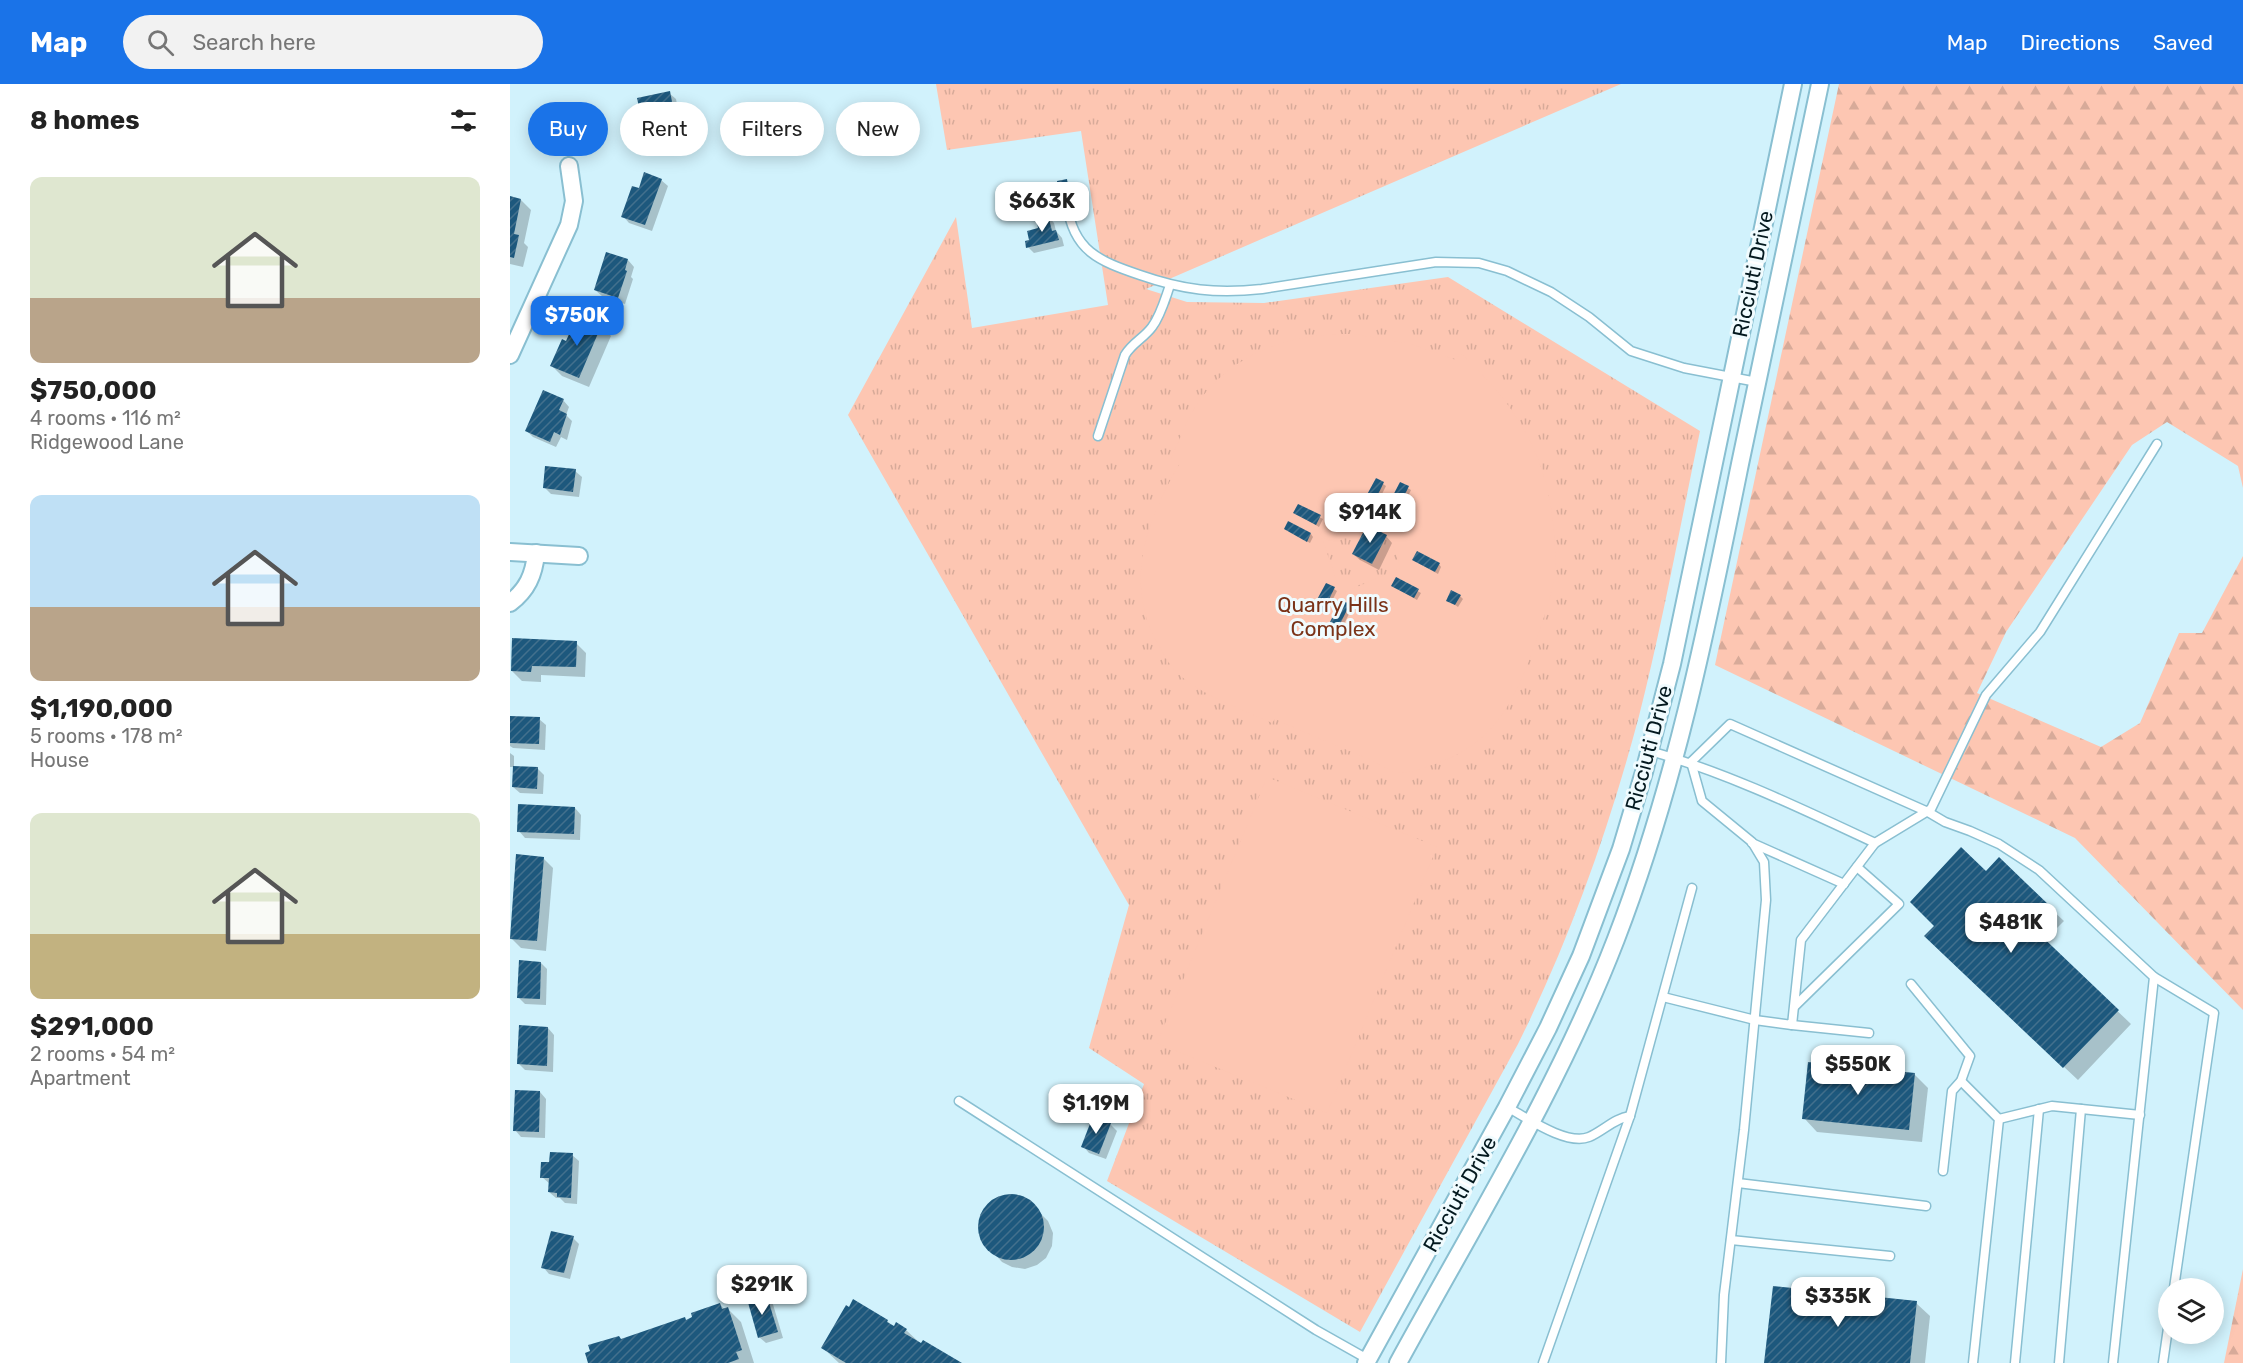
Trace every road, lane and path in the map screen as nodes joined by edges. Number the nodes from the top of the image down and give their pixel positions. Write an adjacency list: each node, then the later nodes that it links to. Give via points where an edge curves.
1 (1793, 84): 7 (street, Ricciuti Drive)
2 (1820, 84): 8 (street, Ricciuti Drive)
3 (569, 166): 6 (street, via 574,201 569,225)
4 (1067, 204): 5 (lane, via 1074,231 1091,254 1107,264)
5 (1170, 285): 7 (lane, via 1204,291 1241,291 1436,262 1479,263 1507,270 1544,288 1631,351); 9 (lane, via 1156,321 1125,355)
6 (510, 355)
7 (1732, 378): 8 (lane); 15 (street, Ricciuti Drive)
8 (1757, 382): 16 (street, Ricciuti Drive)
9 (1098, 436)
10 (2157, 444): 17 (lane, via 2040,632 1986,695)
11 (510, 552): 12 (street)
12 (536, 553): 13 (street); 14 (street, via 529,583)
13 (579, 556)
14 (510, 603)
15 (1650, 751): 16 (lane); 32 (street, Ricciuti Drive, via 1584,948 1560,1005)
16 (1683, 760): 17 (lane, via 1730,724); 18 (lane, via 1702,801); 19 (lane); 38 (street, Ricciuti Drive, via 1608,961)
17 (1928, 812): 19 (lane); 23 (lane, via 1999,844 2039,870)
18 (1752, 842): 21 (lane); 27 (lane, via 1764,861 1766,900)
19 (1875, 843): 20 (lane)
20 (1857, 867): 21 (lane); 26 (lane, via 1899,904)
21 (1844, 884): 26 (lane, via 1801,940)
22 (1692, 888): 25 (lane)
23 (2154, 977): 35 (lane); 44 (lane, via 2214,1013)
24 (1911, 984): 30 (lane, via 1971,1056)
25 (1663, 997): 27 (lane); 36 (lane)
26 (1795, 1006): 28 (lane)
27 (1755, 1020): 28 (lane); 40 (lane)
28 (1792, 1025): 29 (lane)
29 (1869, 1034)
30 (1961, 1081): 37 (lane); 39 (lane, via 1952,1091)
31 (959, 1101): 46 (lane)
32 (1507, 1107): 38 (lane); 46 (street, Ricciuti Drive)
33 (2039, 1109): 34 (lane); 37 (lane); 51 (lane)
34 (2081, 1109): 35 (lane); 52 (lane)
35 (2140, 1115): 53 (lane)
36 (1630, 1116): 38 (lane, via 1592,1136 1577,1139); 48 (lane)
37 (1999, 1119): 50 (lane)
38 (1532, 1120): 47 (street, Ricciuti Drive)
39 (1943, 1171)
40 (1738, 1183): 41 (lane); 42 (lane)
41 (1926, 1206)
42 (1731, 1240): 43 (lane); 49 (lane)
43 (1890, 1256)
44 (2175, 1278)
45 (2166, 1344): 54 (lane)
46 (1369, 1362)
47 (1398, 1363)
48 (1543, 1363)
49 (1721, 1363)
50 (1973, 1363)
51 (2015, 1363)
52 (2059, 1363)
53 (2113, 1363)
54 (2163, 1363)

